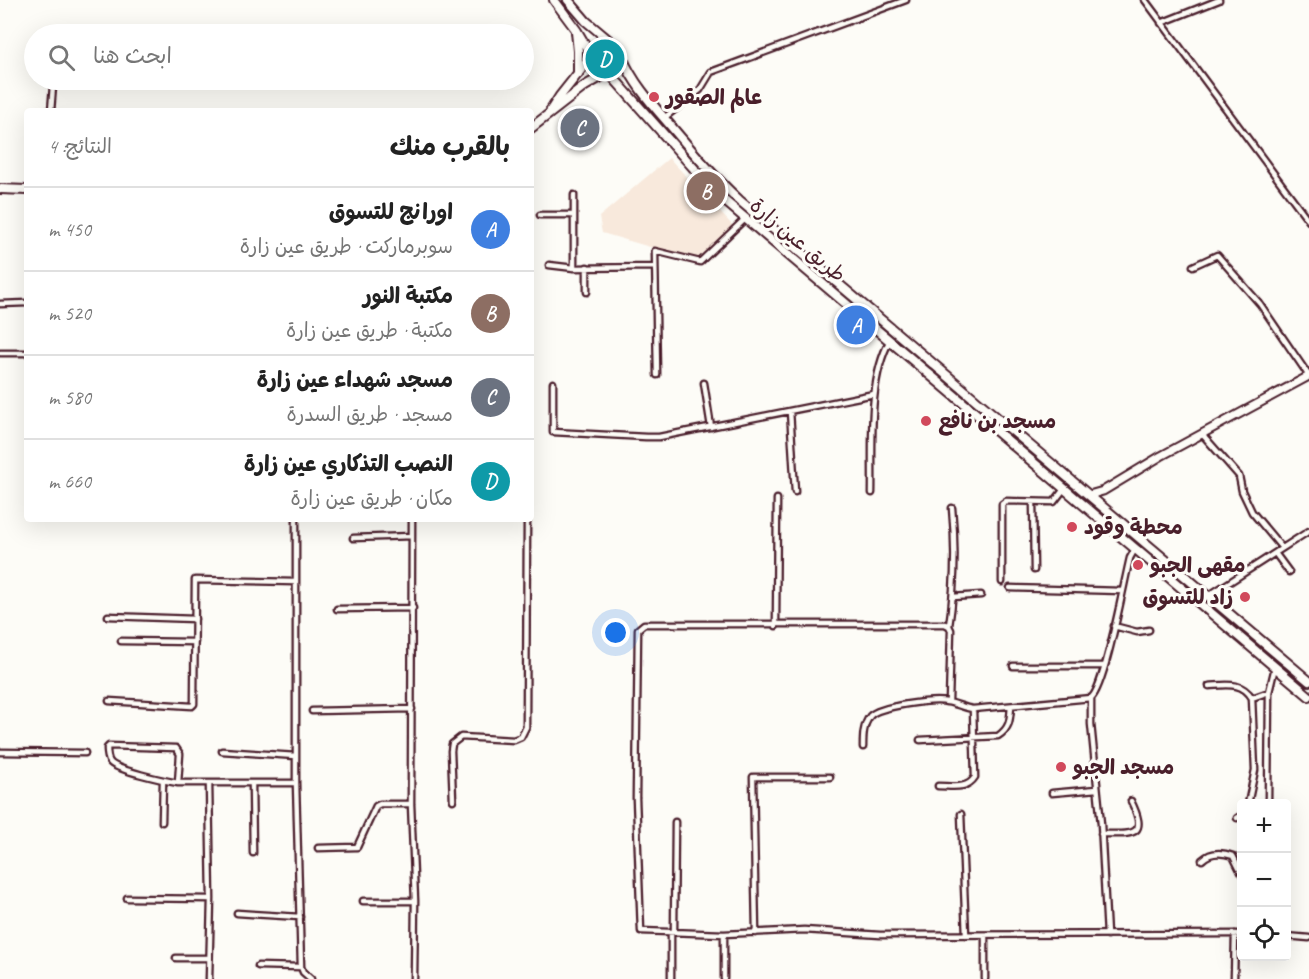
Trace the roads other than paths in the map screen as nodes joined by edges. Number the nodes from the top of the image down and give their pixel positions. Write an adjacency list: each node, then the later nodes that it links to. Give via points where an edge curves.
1 (554, 0): 8 (main road)
2 (568, 0): 7 (main road)
3 (906, 0): 20 (street, via 711,72 700,90)
4 (1145, 0): 6 (street)
5 (1219, 0): 6 (street)
6 (1161, 23): 26 (street)
7 (593, 27): 9 (main road, via 591,34); 10 (main road)
8 (575, 28): 9 (main road); 14 (main road)
9 (582, 39): 11 (main road)
10 (612, 43): 11 (main road, via 599,44); 12 (main road)
11 (591, 56): 13 (main road, via 594,68); 14 (main road)
12 (622, 57): 13 (main road, via 619,68); 15 (main road, طريق عين زارة)
13 (608, 74): 16 (main road, طريق عين زارة); 19 (main road)
14 (578, 75): 19 (main road)
15 (632, 77): 16 (main road, via 626,78); 20 (main road, طريق عين زارة)
16 (622, 86): 29 (main road, طريق عين زارة, via 698,173)
17 (53, 90): 18 (street)
18 (51, 108)
19 (549, 113): 21 (main road)
20 (664, 118): 54 (main road, طريق عين زارة, via 739,200)
21 (534, 126)
22 (0, 189): 23 (main road)
23 (24, 190)
24 (574, 195): 28 (street)
25 (1309, 210): 26 (street)
26 (1304, 214): 30 (street)
27 (540, 215): 28 (street)
28 (574, 215): 35 (street)
29 (746, 219): 34 (street, via 700,262 657,250); 39 (main road, طريق عين زارة)
30 (1309, 221)
31 (549, 265): 35 (street)
32 (1192, 266): 43 (street, via 1217,255 1260,304)
33 (587, 267): 34 (street); 35 (street); 36 (street)
34 (654, 267): 42 (street)
35 (574, 268)
36 (587, 292)
37 (24, 303): 38 (street)
38 (0, 304)
39 (890, 340): 46 (street, via 880,362); 51 (main road, طريق عين زارة)
40 (0, 353): 41 (street)
41 (24, 353)
42 (657, 375)
43 (1309, 376): 49 (street)
44 (553, 383): 48 (street, via 554,432 659,437)
45 (704, 383): 48 (street)
46 (874, 394): 47 (street); 53 (street)
47 (790, 411): 48 (street); 52 (street)
48 (711, 427)
49 (1203, 434): 50 (street); 65 (street, via 1239,476 1252,512)
50 (1107, 488): 54 (street); 57 (street)
51 (1064, 489): 56 (street, via 1055,501); 66 (main road, طريق عين زارة)
52 (795, 492)
53 (872, 493)
54 (1089, 495): 57 (main road, طريق عين زارة)
55 (777, 500): 81 (street)
56 (1033, 502): 68 (street); 71 (street, via 1006,501 1002,505)
57 (1102, 506): 75 (main road, طريق عين زارة)
58 (952, 508): 76 (street)
59 (296, 522): 70 (street)
60 (412, 522): 63 (street)
61 (527, 522): 120 (street, via 525,732 514,740 456,740 450,751)
62 (1309, 531): 65 (street)
63 (412, 536): 64 (street); 77 (street)
64 (353, 538)
65 (1282, 548): 67 (street)
66 (1135, 549): 73 (street); 89 (main road, طريق عين زارة)
67 (1275, 553): 69 (street); 75 (street)
68 (1034, 570)
69 (1289, 572)
70 (295, 582): 80 (street, via 195,580); 108 (street)
71 (1002, 582)
72 (1010, 588): 73 (street)
73 (1122, 591): 83 (street)
74 (981, 595): 76 (street)
75 (1208, 596): 90 (main road, طريق عين زارة)
76 (953, 597): 82 (street)
77 (413, 608): 78 (street); 99 (street)
78 (337, 609)
79 (108, 616): 80 (street)
80 (195, 619): 86 (street)
81 (776, 626): 82 (street); 137 (street, via 644,624 638,629 636,798 640,929)
82 (949, 626): 97 (street)
83 (1114, 626): 84 (street, via 1137,632); 88 (street)
84 (1149, 630)
85 (121, 641): 86 (street)
86 (195, 642): 96 (street, via 192,706)
87 (1012, 666): 88 (street)
88 (1104, 666): 94 (street, via 1096,693)
89 (1275, 667): 92 (street); 93 (main road, طريق عين زارة)
90 (1308, 677)
91 (1209, 686): 95 (street, via 1235,685 1245,689)
92 (1269, 692): 95 (street); 119 (street)
93 (1309, 696)
94 (1090, 698): 98 (street); 116 (street)
95 (1251, 698): 118 (street, via 1255,770)
96 (109, 701)
97 (950, 702): 100 (street); 104 (street, via 911,703 874,713 866,725)
98 (1011, 706): 100 (street); 102 (street, via 1010,723 1005,730 998,736)
99 (412, 709): 101 (street); 122 (street)
100 (973, 709): 102 (street)
101 (312, 711)
102 (975, 739): 103 (street); 115 (street, via 975,777 971,783)
103 (920, 740)
104 (863, 747)
105 (222, 751): 108 (street)
106 (0, 752): 107 (street)
107 (85, 753)
108 (296, 756): 114 (street)
109 (830, 777): 138 (street, via 753,777)
110 (163, 781): 111 (street); 111 (street, via 114,766 107,748 176,748 180,754); 124 (street)
111 (178, 783): 112 (street)
112 (209, 783): 113 (street); 132 (street)
113 (252, 783): 114 (street); 128 (street)
114 (296, 783): 136 (street)
115 (938, 786)
116 (1097, 789): 117 (street); 126 (street)
117 (1052, 793)
118 (1249, 799)
119 (1268, 799)
120 (453, 800)
121 (1131, 801): 126 (street, via 1137,816 1136,831)
122 (411, 804): 127 (street, via 376,806 358,847); 134 (street)
123 (961, 814): 141 (street)
124 (162, 822)
125 (675, 822): 137 (street)
126 (1101, 834): 143 (street)
127 (318, 848)
128 (253, 853)
129 (1202, 860): 130 (street, via 1213,854 1225,854 1233,856)
130 (1237, 864)
131 (127, 898): 132 (street)
132 (211, 898): 148 (street)
133 (363, 901): 134 (street)
134 (415, 901): 153 (street)
135 (237, 913): 136 (street)
136 (300, 917): 150 (street)
137 (673, 932): 139 (street); 154 (street)
138 (756, 933): 139 (street); 141 (street, via 804,930)
139 (724, 934): 155 (street)
140 (1237, 934): 143 (street)
141 (966, 935): 142 (street)
142 (985, 935): 143 (street); 156 (street)
143 (1107, 935)
144 (1291, 936): 145 (street)
145 (1309, 938)
146 (1237, 945): 157 (street)
147 (176, 958): 148 (street)
148 (209, 958): 151 (street)
149 (258, 966): 150 (street)
150 (301, 967): 152 (street)
151 (209, 979)
152 (311, 979)
153 (414, 979)
154 (671, 979)
155 (724, 979)
156 (985, 979)
157 (1234, 979)

